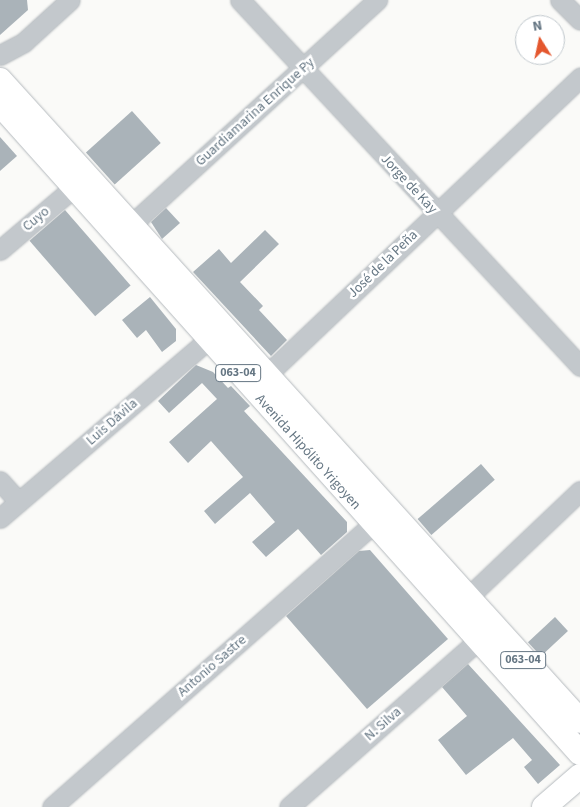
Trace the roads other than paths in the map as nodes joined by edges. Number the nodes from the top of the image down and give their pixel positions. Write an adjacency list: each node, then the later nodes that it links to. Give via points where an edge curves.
1 (70, 0): 6 (street, via 24,42)
2 (240, 0): 7 (street, Jorge de Kay)
3 (377, 0): 7 (street, Guardiamarina Enrique Py)
4 (560, 0): 5 (street)
5 (580, 20)
6 (0, 55)
7 (303, 70): 12 (street, Jorge de Kay); 13 (street, Guardiamarina Enrique Py)
8 (580, 77): 12 (street, José de la Peña)
9 (0, 80): 13 (main road, Avenida Hipólito Yrigoyen / 063-04)
10 (0, 104): 11 (main road, Avenida Hipólito Yrigoyen / 063-04)
11 (73, 188): 14 (street, Cuyo); 15 (main road, Avenida Hipólito Yrigoyen / 063-04)
12 (436, 214): 16 (street, Jorge de Kay); 17 (street, José de la Peña)
13 (133, 223): 15 (main road, Avenida Hipólito Yrigoyen / 063-04)
14 (0, 250)
15 (216, 333): 17 (main road, Avenida Hipólito Yrigoyen / 063-04); 20 (street, Luis Dávila)
16 (580, 366)
17 (259, 382): 22 (main road, Avenida Hipólito Yrigoyen / 063-04); 23 (main road, Avenida Hipólito Yrigoyen / 063-04)
18 (0, 481): 20 (street)
19 (580, 491): 23 (street)
20 (19, 502): 21 (street, Luis Dávila)
21 (0, 518)
22 (373, 524): 24 (main road, Avenida Hipólito Yrigoyen / 063-04); 28 (street, Antonio Sastre)
23 (466, 599): 25 (main road, Avenida Hipólito Yrigoyen / 063-04)
24 (477, 641): 26 (main road, Avenida Hipólito Yrigoyen / 063-04); 29 (street, N. Silva)
25 (580, 721)
26 (580, 752)
27 (580, 776): 30 (main road)
28 (52, 807)
29 (289, 807)
30 (544, 807)

